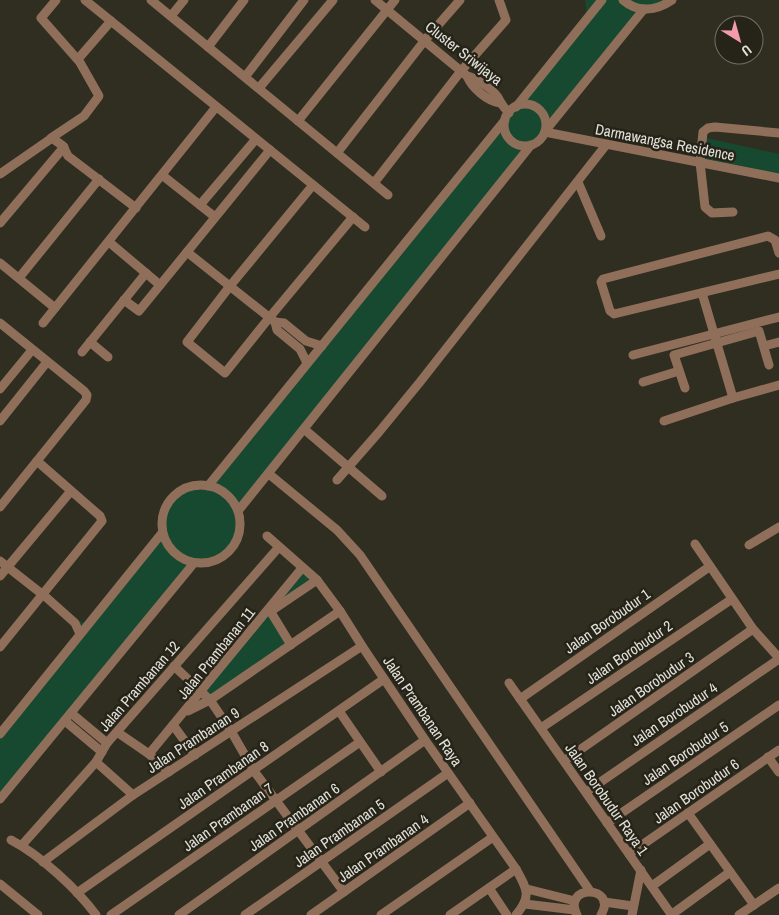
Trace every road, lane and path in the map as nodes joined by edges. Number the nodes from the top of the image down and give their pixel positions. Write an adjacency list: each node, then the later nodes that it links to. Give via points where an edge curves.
1 (56, 0): 21 (street, via 41,18)
2 (85, 0): 18 (street)
3 (151, 0): 17 (street)
4 (184, 0): 17 (street)
5 (244, 0): 20 (street)
6 (304, 0): 23 (street)
7 (333, 0): 24 (street)
8 (375, 0): 16 (street, Cluster Sriwijaya)
9 (395, 0): 16 (street)
10 (460, 0): 19 (street)
11 (499, 0): 22 (street, via 506,20)
12 (602, 0): 26 (street)
13 (623, 0): 15 (street)
14 (672, 0): 15 (street, via 659,7)
15 (644, 9): 28 (street)
16 (387, 10): 19 (street, Cluster Sriwijaya); 27 (street)
17 (171, 16): 20 (street)
18 (111, 21): 21 (street); 25 (street)
19 (425, 40): 22 (street, Cluster Sriwijaya); 36 (street)
20 (208, 46): 23 (street)
21 (78, 60): 30 (street, via 99,96 84,116)
22 (464, 73): 26 (street, Cluster Sriwijaya, via 497,96); 43 (street)
23 (245, 77): 24 (street)
24 (259, 88): 27 (street)
25 (216, 106): 31 (street); 39 (street)
26 (510, 113): 28 (street, via 526,105 536,108 546,120); 32 (street, via 505,128 510,139 520,145); 74 (street)
27 (298, 121): 36 (street)
28 (545, 131): 32 (street, via 541,139); 33 (street, Darmawangsa Residence)
29 (779, 133): 37 (street, via 711,127 702,134)
30 (51, 138): 34 (street); 38 (street)
31 (256, 139): 35 (street); 46 (street)
32 (531, 145): 92 (street)
33 (606, 145): 37 (street, Darmawangsa Residence); 42 (street)
34 (64, 147): 41 (street, via 68,156); 51 (street)
35 (270, 150): 44 (street); 49 (street)
36 (337, 153): 43 (street)
37 (700, 162): 40 (street, Darmawangsa Residence); 48 (street, via 707,210 712,213)
38 (0, 174)
39 (162, 175): 46 (street); 47 (street)
40 (779, 178)
41 (99, 180): 47 (street); 60 (street)
42 (578, 182): 53 (street); 94 (street)
43 (374, 183): 45 (street)
44 (313, 185): 50 (street); 62 (street)
45 (388, 195)
46 (200, 205): 49 (street)
47 (136, 208): 54 (street)
48 (732, 212)
49 (215, 217): 55 (street)
50 (353, 217): 52 (street); 67 (street)
51 (0, 223)
52 (365, 227)
53 (601, 236)
54 (109, 242): 58 (street); 65 (street)
55 (187, 252): 61 (street); 62 (street)
56 (779, 253): 63 (street, via 775,240 768,236 601,282 610,311 614,314)
57 (0, 262): 60 (street)
58 (146, 273): 61 (street); 64 (street)
59 (779, 274): 63 (street)
60 (19, 278): 65 (street)
61 (160, 285): 64 (street, via 138,312)
62 (230, 286): 67 (street); 67 (street, via 187,342 227,375)
63 (702, 293): 70 (street)
64 (124, 300): 72 (street)
65 (55, 308): 68 (street)
66 (779, 316): 70 (street)
67 (272, 320): 71 (street, via 284,323); 76 (street, via 277,330)
68 (43, 322)
69 (0, 323): 77 (street)
70 (716, 338): 75 (street, via 759,331); 79 (street); 84 (street, via 674,355); 89 (street)
71 (306, 341): 74 (street); 76 (street)
72 (90, 342): 78 (street); 80 (street)
73 (779, 342): 75 (street)
74 (322, 346): 82 (street)
75 (764, 346): 83 (street)
76 (300, 349): 82 (street)
77 (32, 350): 81 (street); 88 (street)
78 (82, 352)
79 (633, 355)
80 (108, 357)
81 (47, 362): 90 (street); 93 (street, via 87,395)
82 (308, 363): 97 (street)
83 (769, 365)
84 (679, 371): 85 (street); 87 (street)
85 (643, 382)
86 (779, 385): 89 (street)
87 (685, 388)
88 (0, 390)
89 (733, 398): 91 (street)
90 (0, 421)
91 (664, 421)
92 (304, 429): 94 (street); 95 (street)
93 (37, 461): 98 (street); 100 (street)
94 (349, 467): 96 (street); 99 (street)
95 (268, 474): 101 (street); 180 (street, via 336,530 360,555)
96 (337, 480)
97 (208, 486): 101 (street, via 225,493); 103 (street, via 192,486 172,497 164,510)
98 (71, 491): 110 (street); 115 (street, via 102,519 101,524)
99 (382, 496)
100 (0, 507)
101 (238, 511): 109 (street, via 240,526 233,546 216,560)
102 (779, 527): 106 (street)
103 (162, 533): 109 (street, via 174,553); 120 (street)
104 (267, 536): 107 (street, Jalan Prambanan Raya)
105 (695, 544): 111 (street)
106 (749, 545)
107 (279, 547): 112 (street, Jalan Prambanan Raya); 127 (street, Jalan Prambanan 12)
108 (0, 561): 110 (street)
109 (194, 563): 136 (street)
110 (8, 567): 113 (street); 115 (street)
111 (709, 567): 116 (street); 131 (street, Jalan Borobudur 1)
112 (302, 568): 114 (street, Jalan Prambanan Raya); 117 (street, Jalan Prambanan 11)
113 (0, 576)
114 (317, 580): 117 (street); 118 (street, Jalan Prambanan Raya)
115 (45, 596): 119 (street); 125 (street)
116 (732, 599): 121 (street); 138 (street, Jalan Borobudur 2)
117 (270, 610): 123 (street); 130 (street, Jalan Prambanan 11)
118 (340, 611): 123 (street); 124 (street, Jalan Prambanan Raya)
119 (76, 622): 120 (street); 122 (street)
120 (89, 623): 122 (street)
121 (753, 629): 126 (street); 150 (street, Jalan Borobudur 3)
122 (80, 634): 141 (street)
123 (291, 644): 132 (street)
124 (362, 646): 128 (street, Jalan Prambanan Raya); 139 (street, Jalan Prambanan 9)
125 (0, 647)
126 (779, 658): 157 (street, Jalan Borobudur 4)
127 (174, 666): 130 (street); 140 (street, Jalan Prambanan 12)
128 (384, 679): 134 (street, Jalan Prambanan 8); 142 (street, Jalan Prambanan Raya)
129 (509, 682): 131 (street, Jalan Borobudur Raya 1)
130 (201, 691): 132 (street); 135 (street, Jalan Prambanan 11)
131 (520, 699): 138 (street, Jalan Borobudur Raya 1)
132 (210, 700): 135 (street); 139 (street)
133 (779, 705): 163 (street, Jalan Borobudur 5)
134 (338, 711): 143 (street); 152 (street, Jalan Prambanan 8)
135 (185, 713): 137 (street, Jalan Prambanan 11)
136 (68, 717): 144 (street); 146 (street); 159 (street)
137 (173, 725): 147 (street, Jalan Prambanan 11); 148 (street)
138 (541, 728): 150 (street, Jalan Borobudur Raya 1)
139 (231, 731): 148 (street, Jalan Prambanan 9); 152 (street)
140 (117, 732): 144 (street, Jalan Prambanan 12); 147 (street)
141 (0, 734)
142 (425, 740): 154 (street, Jalan Prambanan 6); 156 (street, Jalan Prambanan Raya)
143 (360, 742): 154 (street); 160 (street, Jalan Prambanan 7)
144 (107, 743): 146 (street, Jalan Prambanan 12)
145 (779, 750): 149 (street, Jalan Borobudur 6)
146 (102, 752): 151 (street, Jalan Prambanan 12)
147 (149, 754): 153 (street)
148 (195, 755): 153 (street, Jalan Prambanan 9)
149 (768, 758): 155 (street); 162 (street, Jalan Borobudur 6)
150 (564, 761): 157 (street, Jalan Borobudur Raya 1)
151 (96, 762): 158 (street); 168 (street, Jalan Prambanan 12)
152 (254, 771): 160 (street); 182 (street, Jalan Prambanan 8)
153 (169, 772): 158 (street, Jalan Prambanan 9)
154 (381, 772): 164 (street, Jalan Prambanan 6)
155 (779, 772)
156 (448, 773): 161 (street, Jalan Prambanan Raya); 171 (street, Jalan Prambanan 5)
157 (586, 792): 163 (street, Jalan Borobudur Raya 1)
158 (133, 795): 170 (street, Jalan Prambanan 9)
159 (0, 799)
160 (276, 801): 164 (street); 191 (street, Jalan Prambanan 7)
161 (470, 803): 165 (street, Jalan Prambanan Raya); 181 (street, Jalan Prambanan 4)
162 (688, 813): 167 (street); 169 (street, Jalan Borobudur 6)
163 (607, 823): 169 (street, Jalan Borobudur Raya 1)
164 (298, 831): 171 (street); 192 (street, Jalan Prambanan 6)
165 (494, 837): 172 (street, Jalan Prambanan Raya); 195 (street)
166 (11, 840): 168 (street)
167 (710, 844): 174 (street); 176 (street)
168 (22, 845): 170 (street)
169 (629, 854): 173 (street, Jalan Borobudur Raya 1)
170 (43, 862): 182 (street)
171 (321, 862): 181 (street); 193 (street, Jalan Prambanan 5)
172 (516, 869): 177 (street); 179 (street, Jalan Prambanan Raya)
173 (641, 870): 176 (street, Jalan Borobudur Raya 1); 187 (street)
174 (730, 872): 185 (street); 199 (street)
175 (0, 884): 189 (street)
176 (652, 886): 199 (street, Jalan Borobudur Raya 1)
177 (489, 888): 196 (street); 197 (street)
178 (779, 888): 185 (street)
179 (527, 889): 184 (street); 186 (street, via 549,894)
180 (590, 891): 183 (street, via 599,894); 186 (street, via 581,893)
181 (344, 892): 194 (street, Jalan Prambanan 4)
182 (77, 894): 190 (street)
183 (604, 902): 187 (street); 188 (street)
184 (525, 904): 186 (street); 198 (street)
185 (754, 905): 200 (street)
186 (576, 909)
187 (633, 911)
188 (605, 914)
189 (38, 915)
190 (96, 915)
191 (111, 915)
192 (179, 915)
193 (245, 915)
194 (311, 915)
195 (381, 915)
196 (450, 915)
197 (506, 915)
198 (516, 915)
199 (671, 915)
200 (739, 915)

